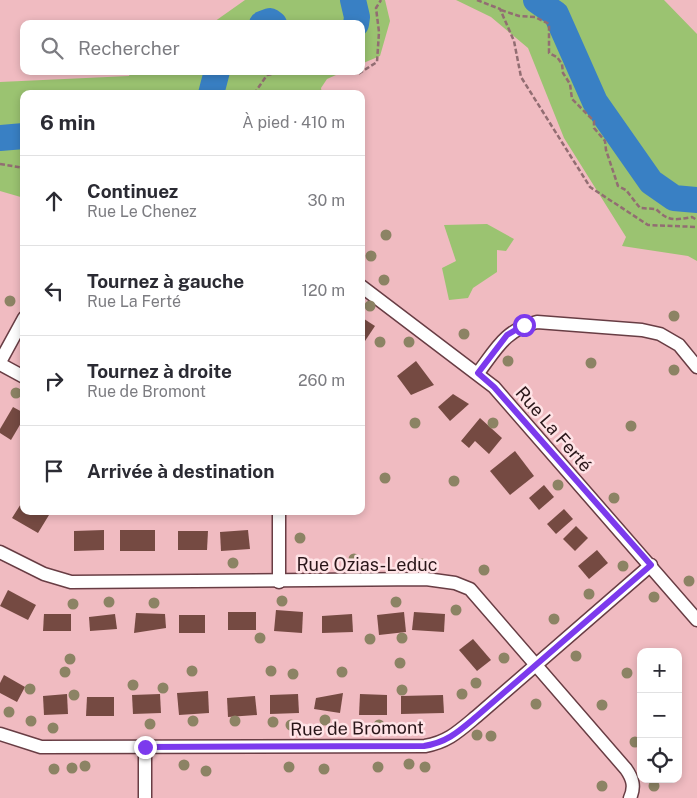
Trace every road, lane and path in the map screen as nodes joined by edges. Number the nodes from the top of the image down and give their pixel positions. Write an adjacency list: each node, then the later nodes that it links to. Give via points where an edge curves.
1 (380, 0): 4 (path, via 376,8 379,32 377,62)
2 (477, 0): 3 (path)
3 (500, 10): 9 (path, via 535,17 549,24 549,53 562,64 572,99 594,122 594,128 605,142 618,186 626,190 640,208 656,209 664,218 677,220 692,216); 10 (path, via 514,41 521,77 590,187 648,224)
4 (365, 70)
5 (267, 75): 6 (path)
6 (257, 90)
7 (0, 164): 8 (path)
8 (20, 167)
9 (697, 220)
10 (697, 227)
11 (365, 289): 15 (street, Rue La Ferté)
12 (20, 326): 13 (street)
13 (0, 363): 16 (street)
14 (697, 367): 15 (street, via 678,346 660,334 537,322 507,335)
15 (478, 373): 19 (street, Rue La Ferté, via 494,387)
16 (20, 375)
17 (279, 515): 20 (street)
18 (0, 552): 20 (street, Rue Ozias-Leduc, via 44,574 71,582)
19 (651, 565): 21 (street, Rue La Ferté); 22 (street, Rue de Bromont)
20 (279, 582): 22 (street, Rue Ozias-Leduc, via 426,579 455,583 470,589)
21 (697, 620)
22 (536, 665): 24 (street, Rue de Bromont, via 440,744); 26 (street, Rue Ozias-Leduc, via 633,779)
23 (0, 734): 24 (street, Rue de Bromont, via 40,748)
24 (145, 747): 25 (street)
25 (145, 798)
26 (630, 798)

